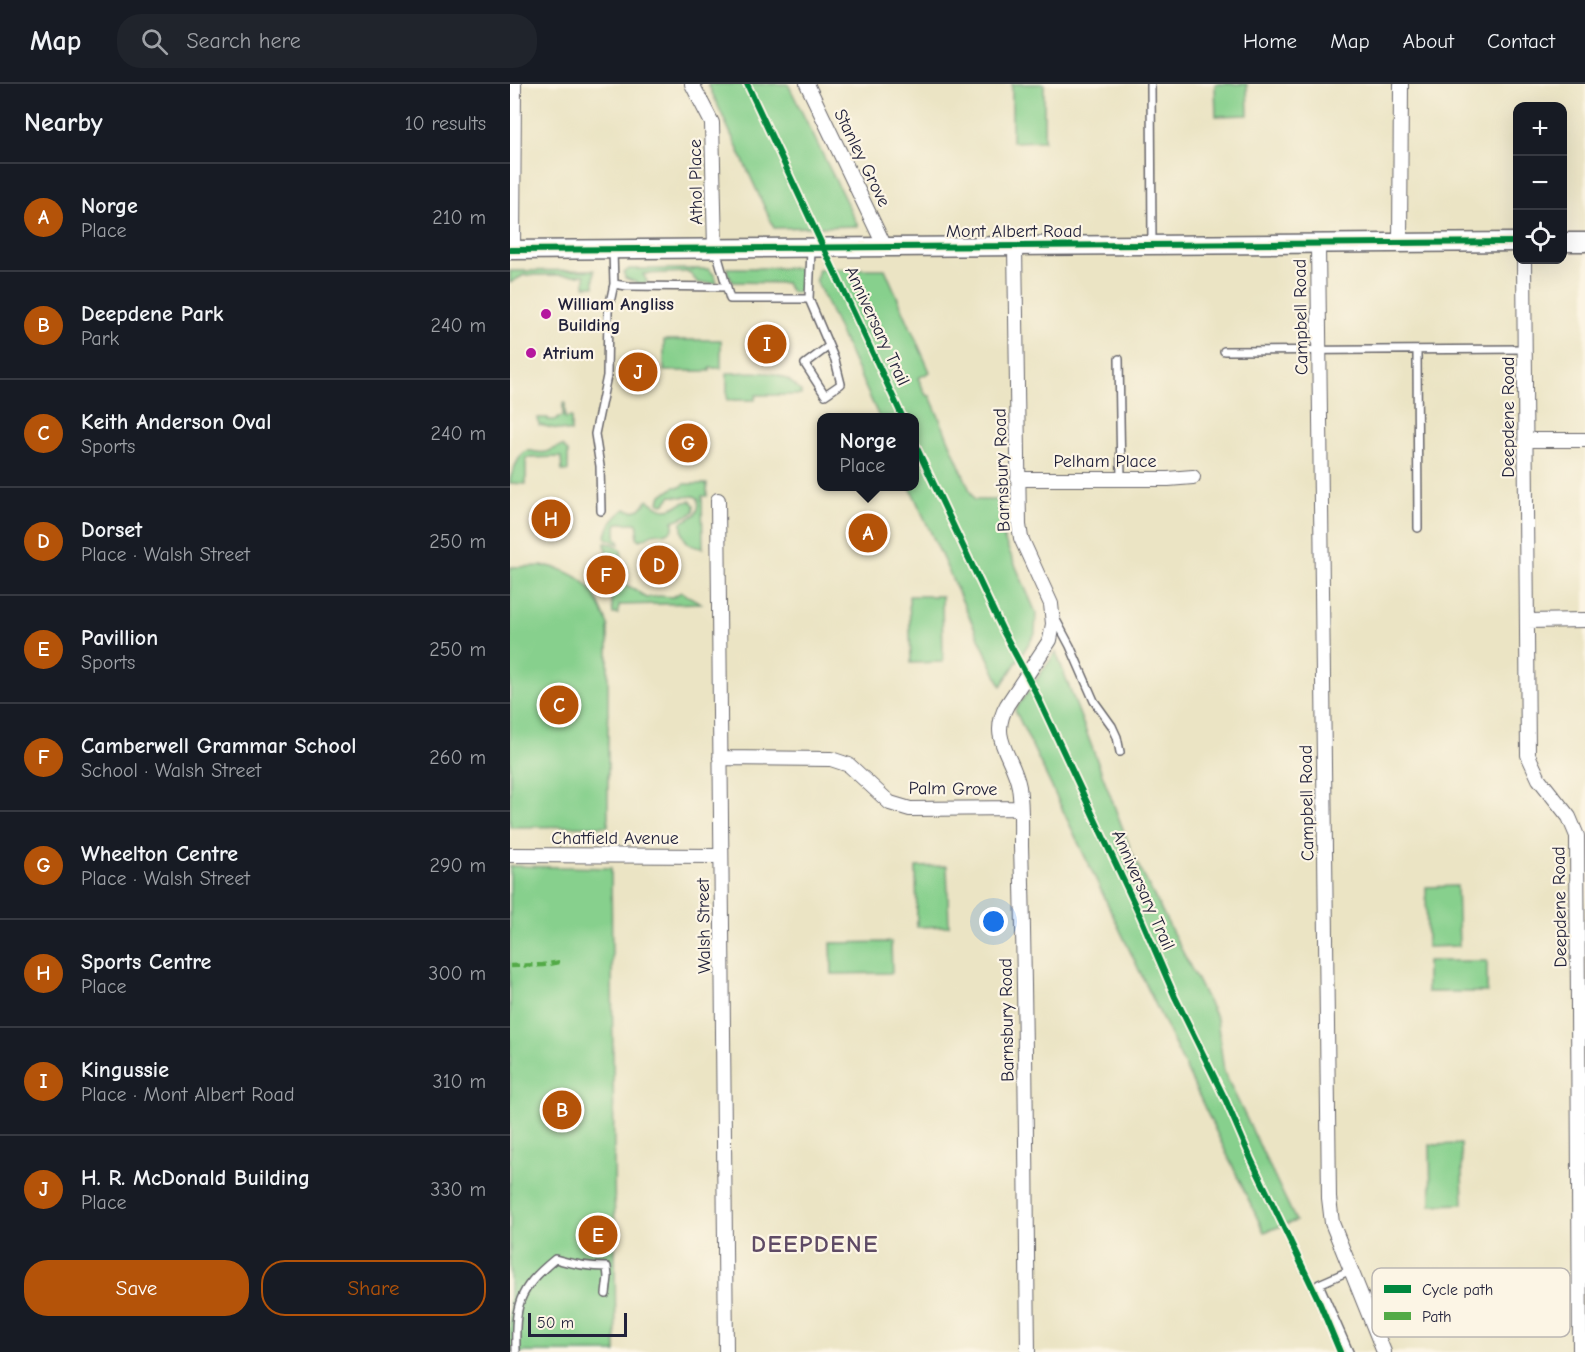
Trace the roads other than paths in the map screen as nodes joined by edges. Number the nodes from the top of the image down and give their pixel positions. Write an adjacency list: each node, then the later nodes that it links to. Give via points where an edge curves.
1 (514, 84): 17 (street)
2 (692, 84): 16 (street, Athol Place, via 712,123)
3 (1151, 84): 11 (lane)
4 (1401, 84): 9 (street)
5 (811, 85): 14 (street, Stanley Grove)
6 (1513, 242): 9 (main road, Mont Albert Road)
7 (1567, 242): 8 (main road)
8 (1585, 242)
9 (1400, 243): 10 (main road, Mont Albert Road)
10 (1318, 244): 11 (main road, Mont Albert Road); 26 (street, Campbell Road)
11 (1152, 245): 12 (main road, Mont Albert Road)
12 (1015, 246): 14 (main road, Mont Albert Road); 32 (street, Barnsbury Road)
13 (811, 247): 14 (main road, Mont Albert Road); 16 (main road, Mont Albert Road); 21 (lane)
14 (876, 247)
15 (613, 248): 16 (main road, Mont Albert Road); 17 (main road, Mont Albert Road); 19 (lane)
16 (715, 248): 20 (lane)
17 (511, 250)
18 (1524, 264): 23 (street, Deepdene Road)
19 (614, 284): 20 (lane); 34 (lane, via 608,312 607,375 595,434)
20 (727, 287): 21 (lane, via 730,299)
21 (809, 299): 22 (lane)
22 (829, 347): 22 (lane, via 841,384 825,395 805,364)
23 (1525, 349): 24 (lane); 28 (street, Deepdene Road)
24 (1417, 350): 26 (lane); 35 (lane)
25 (1224, 351): 26 (lane)
26 (1320, 351): 45 (street, Campbell Road, via 1329,1198 1332,1222)
27 (1119, 359): 31 (lane)
28 (1526, 440): 29 (street); 38 (street, Deepdene Road)
29 (1585, 440)
30 (1192, 477): 31 (street, Pelham Place)
31 (1121, 478): 32 (street, Pelham Place)
32 (1018, 479): 36 (street, Barnsbury Road, via 1022,538)
33 (718, 500): 40 (street, Walsh Street)
34 (601, 511)
35 (1418, 528)
36 (1053, 616): 39 (lane, via 1094,701 1112,726); 41 (street, Barnsbury Road, via 1050,640 1007,705 1000,723 1000,736 1017,779)
37 (1585, 620): 38 (street)
38 (1527, 621): 44 (street, Deepdene Road, via 1528,754 1539,779 1569,817 1577,836)
39 (1120, 752)
40 (720, 758): 41 (street, Palm Grove, via 831,759 849,765 891,803 910,809); 43 (street, Walsh Street)
41 (1020, 808): 52 (street, Barnsbury Road)
42 (510, 855): 43 (street, Chatfield Avenue)
43 (721, 856): 51 (street, Walsh Street)
44 (1581, 865): 46 (street, Deepdene Road)
45 (1351, 1270): 48 (street, Campbell Road); 53 (lane, via 1319,1284)
46 (1582, 1279): 55 (street, Deepdene Road)
47 (606, 1294): 50 (lane, via 607,1268 575,1265 555,1258 523,1291 516,1316)
48 (1372, 1322)
49 (1378, 1337): 54 (street, Campbell Road)
50 (516, 1352)
51 (726, 1352)
52 (1028, 1352)
53 (1349, 1352)
54 (1384, 1352)
55 (1580, 1352)

